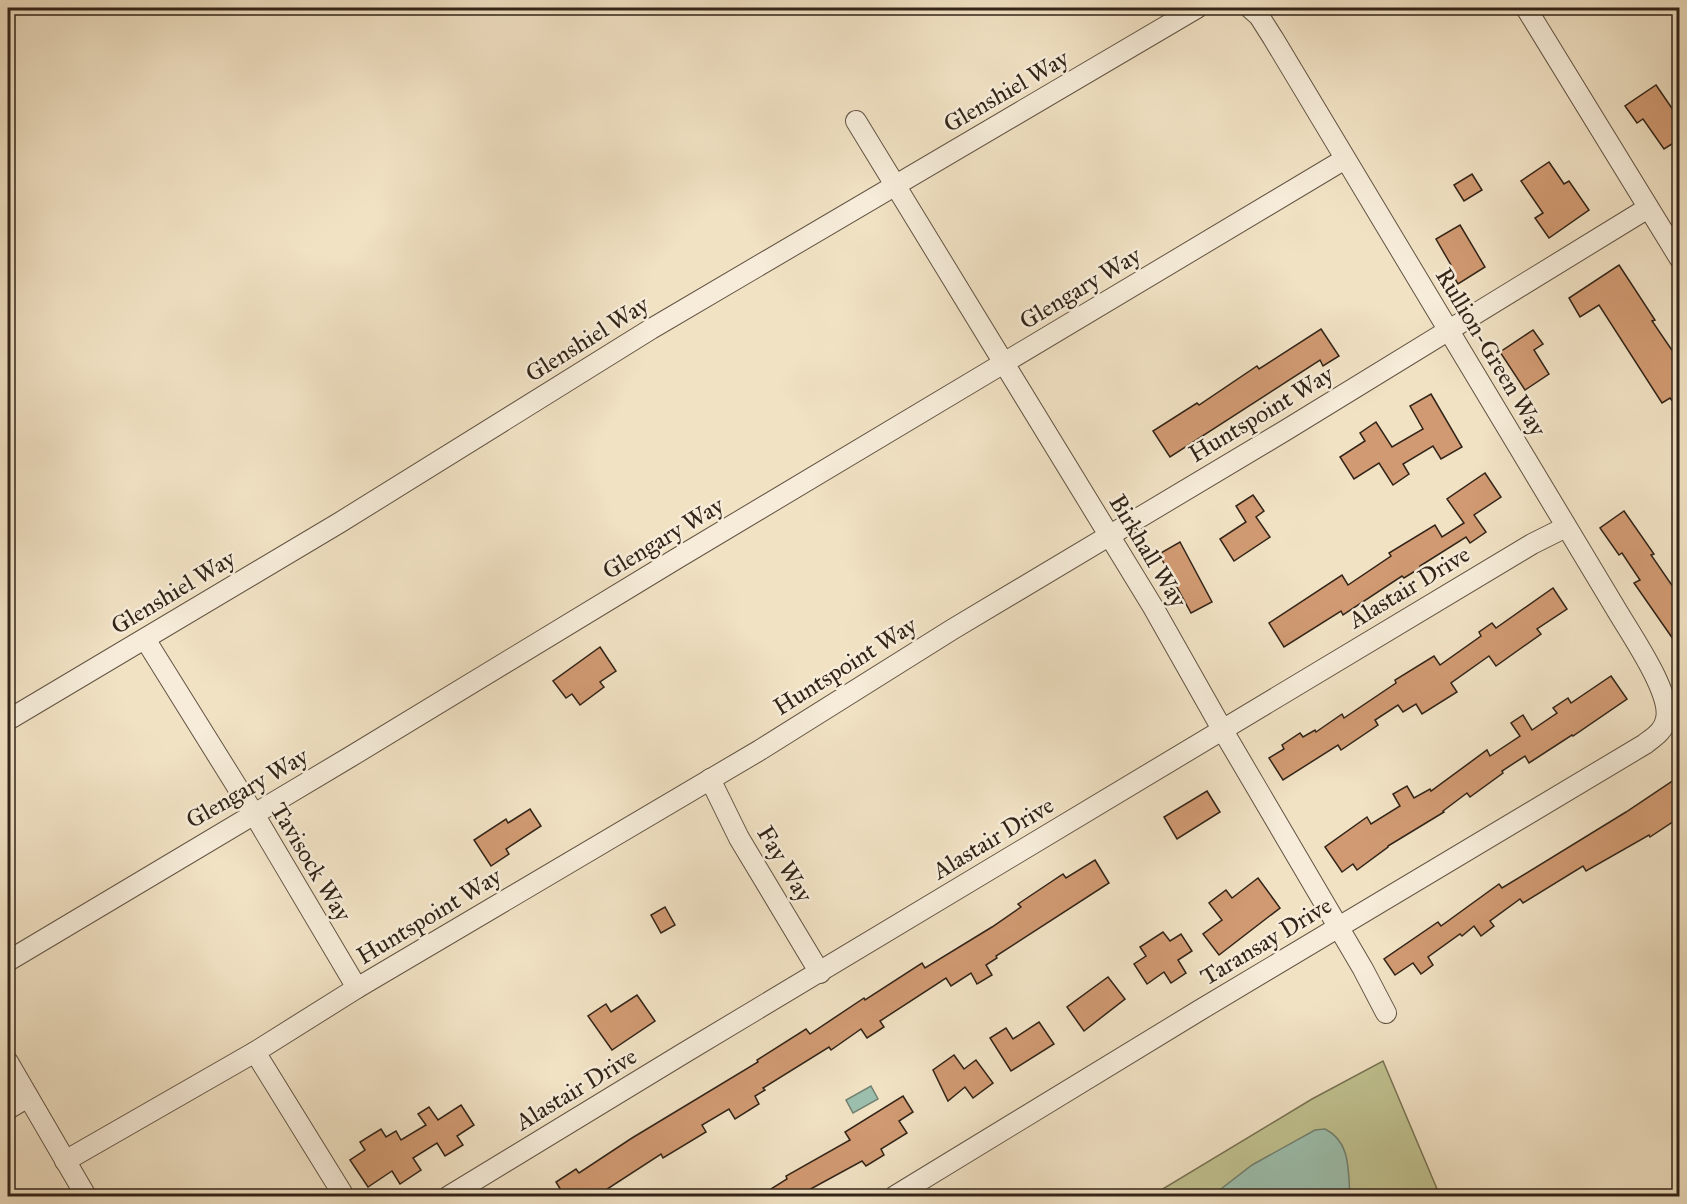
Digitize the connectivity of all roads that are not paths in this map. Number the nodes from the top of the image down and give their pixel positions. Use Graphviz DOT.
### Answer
graph roads {
  1 [pos="1197,8"];
  2 [pos="1250,8"];
  3 [pos="1526,8"];
  4 [pos="856,121"];
  5 [pos="1345,159"];
  6 [pos="897,186"];
  7 [pos="1648,208"];
  8 [pos="1680,259"];
  9 [pos="1449,330"];
  10 [pos="1005,362"];
  11 [pos="1566,527"];
  12 [pos="1110,534"];
  13 [pos="145,639"];
  14 [pos="8,720"];
  15 [pos="1222,729"];
  16 [pos="1662,729"];
  17 [pos="710,779"];
  18 [pos="254,814"];
  19 [pos="1339,928"];
  20 [pos="8,960"];
  21 [pos="820,973"];
  22 [pos="357,988"];
  23 [pos="1386,1013"];
  24 [pos="255,1052"];
  25 [pos="8,1062"];
  26 [pos="28,1097"];
  27 [pos="8,1109"];
  28 [pos="65,1161"];
  29 [pos="86,1197"];
  30 [pos="344,1197"];
  31 [pos="449,1197"];
  32 [pos="895,1197"];
  1 -- 6 [label="street, Glenshiel Way"];
  2 -- 5 [label="street, Rullion-Green Way"];
  3 -- 7 [label="street"];
  4 -- 6 [label="street, Birkhall Way"];
  5 -- 9 [label="street, Rullion-Green Way"];
  5 -- 10 [label="street, Glengary Way"];
  6 -- 10 [label="street, Birkhall Way"];
  6 -- 13 [label="street, Glenshiel Way"];
  7 -- 8 [label="street"];
  7 -- 9 [label="street, Huntspoint Way"];
  9 -- 11 [label="street, Rullion-Green Way"];
  9 -- 12 [label="street, Huntspoint Way"];
  10 -- 12 [label="street, Birkhall Way"];
  10 -- 18 [label="street, Glengary Way"];
  11 -- 15 [label="street, Alastair Drive"];
  11 -- 16 [label="street, Rullion-Green Way"];
  12 -- 15 [label="street, Birkhall Way"];
  12 -- 17 [label="street, Huntspoint Way"];
  13 -- 14 [label="street, Glenshiel Way"];
  13 -- 18 [label="street, Tavisock Way"];
  15 -- 19 [label="street, Birkhall Way"];
  15 -- 21 [label="street, Alastair Drive"];
  16 -- 19 [label="street, Taransay Drive"];
  17 -- 21 [label="street, Fay Way"];
  17 -- 22 [label="street, Huntspoint Way"];
  18 -- 20 [label="street, Glengary Way"];
  18 -- 22 [label="street, Tavisock Way"];
  19 -- 23 [label="street, Birkhall Way"];
  19 -- 32 [label="street, Taransay Drive"];
  21 -- 31 [label="street, Alastair Drive"];
  22 -- 24 [label="street, Huntspoint Way"];
  24 -- 28 [label="street, Huntspoint Way"];
  24 -- 30 [label="street"];
  25 -- 26 [label="street"];
  26 -- 27 [label="street"];
  26 -- 28 [label="street"];
  28 -- 29 [label="street"];
}
